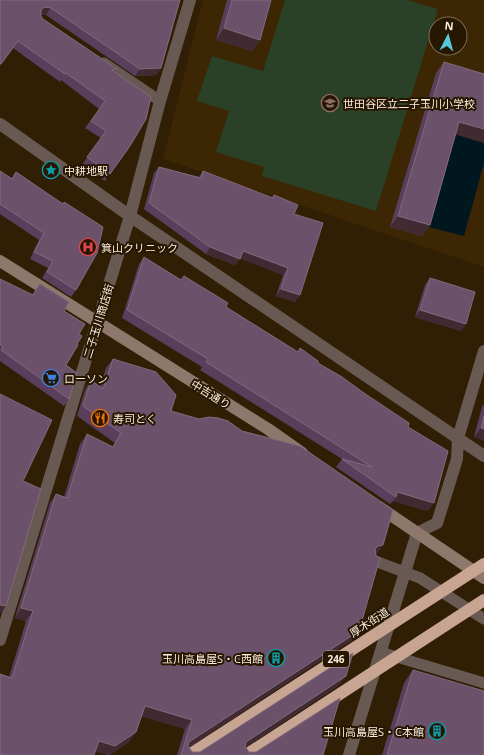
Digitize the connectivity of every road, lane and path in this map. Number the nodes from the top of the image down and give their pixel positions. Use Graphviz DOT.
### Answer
graph roads {
  1 [pos="190,0"];
  2 [pos="95,57"];
  3 [pos="160,101"];
  4 [pos="0,124"];
  5 [pos="130,216"];
  6 [pos="0,261"];
  7 [pos="98,322"];
  8 [pos="484,350"];
  9 [pos="458,438"];
  10 [pos="484,456"];
  11 [pos="313,461"];
  12 [pos="371,501"];
  13 [pos="417,533"];
  14 [pos="375,561"];
  15 [pos="484,564"];
  16 [pos="484,578"];
  17 [pos="484,600"];
  18 [pos="484,619"];
  19 [pos="0,640"];
  20 [pos="380,652"];
  21 [pos="482,682"];
  22 [pos="189,755"];
  23 [pos="246,755"];
  24 [pos="349,755"];
  1 -- 3 [label="street, 二子玉川商店街"];
  2 -- 3 [label="lane"];
  3 -- 5 [label="street, 二子玉川商店街"];
  4 -- 5 [label="street"];
  5 -- 7 [label="street, 二子玉川商店街"];
  5 -- 9 [label="street"];
  6 -- 7 [label="street, 中吉通り"];
  7 -- 11 [label="street, 中吉通り"];
  7 -- 19 [label="street, 二子玉川商店街"];
  8 -- 9 [label="street"];
  9 -- 10 [label="street"];
  9 -- 13 [label="street"];
  12 -- 13 [label="street"];
  13 -- 16 [label="street"];
  13 -- 20 [label="street"];
  14 -- 18 [label="lane, bridge"];
  15 -- 22 [label="highway, 厚木街道 / 246, bridge"];
  17 -- 23 [label="highway, bridge"];
  20 -- 21 [label="lane"];
  20 -- 24 [label="street"];
}
